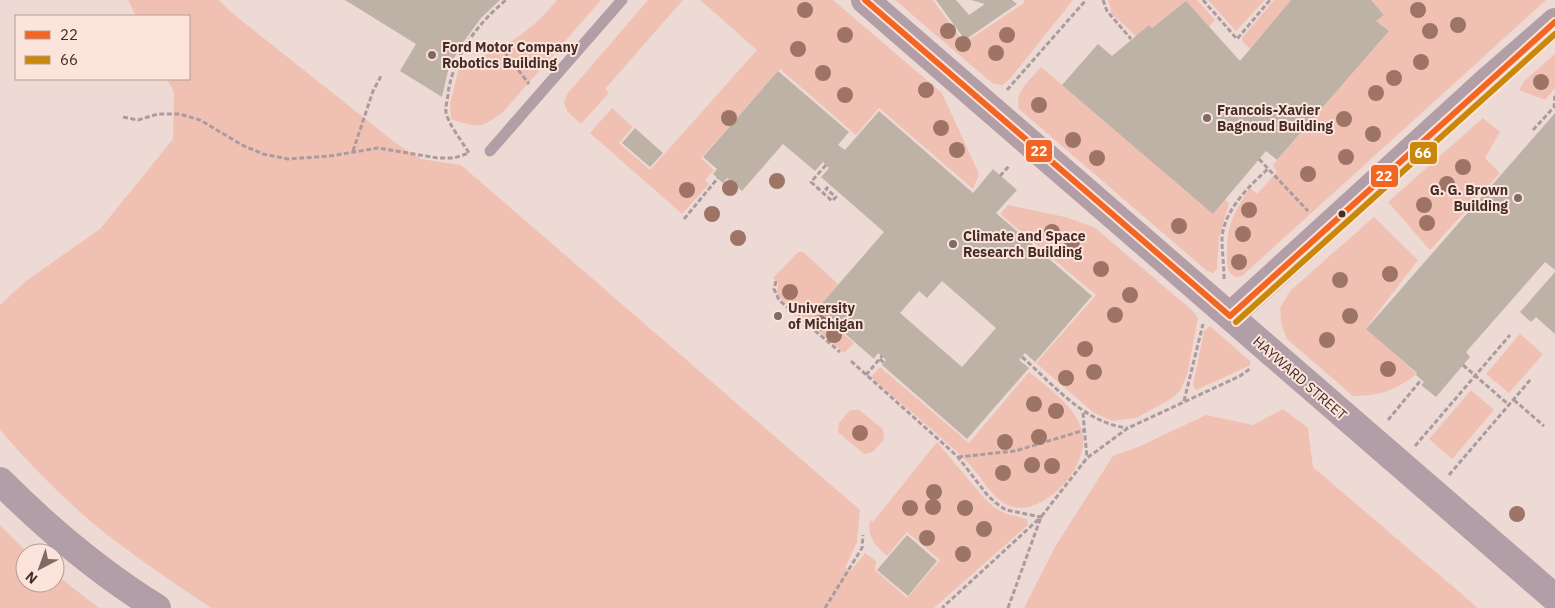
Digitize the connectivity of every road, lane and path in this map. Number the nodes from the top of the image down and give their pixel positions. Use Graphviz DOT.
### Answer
graph roads {
  1 [pos="506,0"];
  2 [pos="622,0"];
  3 [pos="865,0"];
  4 [pos="1086,0"];
  5 [pos="1102,0"];
  6 [pos="1203,0"];
  7 [pos="1270,0"];
  8 [pos="1555,22"];
  9 [pos="1131,39"];
  10 [pos="500,46"];
  11 [pos="381,76"];
  12 [pos="528,83"];
  13 [pos="1555,94"];
  14 [pos="1000,98"];
  15 [pos="123,117"];
  16 [pos="1533,130"];
  17 [pos="353,151"];
  18 [pos="490,151"];
  19 [pos="1259,159"];
  20 [pos="1010,164"];
  21 [pos="826,165"];
  22 [pos="1269,168"];
  23 [pos="1000,176"];
  24 [pos="718,178"];
  25 [pos="830,184"];
  26 [pos="1313,217"];
  27 [pos="684,218"];
  28 [pos="776,281"];
  29 [pos="1224,285"];
  30 [pos="1217,316"];
  31 [pos="1510,335"];
  32 [pos="840,352"];
  33 [pos="1022,357"];
  34 [pos="851,361"];
  35 [pos="884,362"];
  36 [pos="1258,364"];
  37 [pos="1463,366"];
  38 [pos="866,375"];
  39 [pos="1475,376"];
  40 [pos="1532,379"];
  41 [pos="1421,380"];
  42 [pos="1514,400"];
  43 [pos="1184,401"];
  44 [pos="1509,405"];
  45 [pos="1083,412"];
  46 [pos="1387,421"];
  47 [pos="1544,426"];
  48 [pos="1128,428"];
  49 [pos="1085,430"];
  50 [pos="1410,452"];
  51 [pos="958,457"];
  52 [pos="1087,458"];
  53 [pos="1444,481"];
  54 [pos="0,482"];
  55 [pos="1041,517"];
  56 [pos="863,535"];
  57 [pos="1555,598"];
  58 [pos="157,608"];
  59 [pos="825,608"];
  60 [pos="942,608"];
  61 [pos="1008,608"];
  1 -- 17 [label="path"];
  2 -- 18 [label="lane"];
  3 -- 30 [label="street, HAYWARD STREET"];
  4 -- 14 [label="path"];
  5 -- 9 [label="path"];
  6 -- 7 [label="path"];
  8 -- 30 [label="street"];
  10 -- 12 [label="path"];
  11 -- 17 [label="path"];
  13 -- 16 [label="path"];
  15 -- 17 [label="path"];
  19 -- 22 [label="path"];
  20 -- 23 [label="path"];
  21 -- 25 [label="path"];
  22 -- 26 [label="path"];
  22 -- 29 [label="path"];
  24 -- 27 [label="path"];
  28 -- 32 [label="path"];
  30 -- 43 [label="path"];
  30 -- 57 [label="street, HAYWARD STREET"];
  31 -- 39 [label="path"];
  33 -- 45 [label="path"];
  34 -- 38 [label="path"];
  35 -- 38 [label="path"];
  36 -- 43 [label="path"];
  37 -- 39 [label="path"];
  38 -- 51 [label="path"];
  39 -- 44 [label="path"];
  39 -- 50 [label="path"];
  40 -- 42 [label="path"];
  41 -- 46 [label="path"];
  42 -- 44 [label="path"];
  42 -- 47 [label="path"];
  43 -- 48 [label="path"];
  44 -- 53 [label="path"];
  45 -- 48 [label="path"];
  45 -- 49 [label="path"];
  48 -- 52 [label="path"];
  49 -- 51 [label="path"];
  49 -- 52 [label="path"];
  51 -- 55 [label="path"];
  52 -- 55 [label="path"];
  54 -- 58 [label="street"];
  55 -- 60 [label="path"];
  55 -- 61 [label="path"];
  56 -- 59 [label="path"];
}
